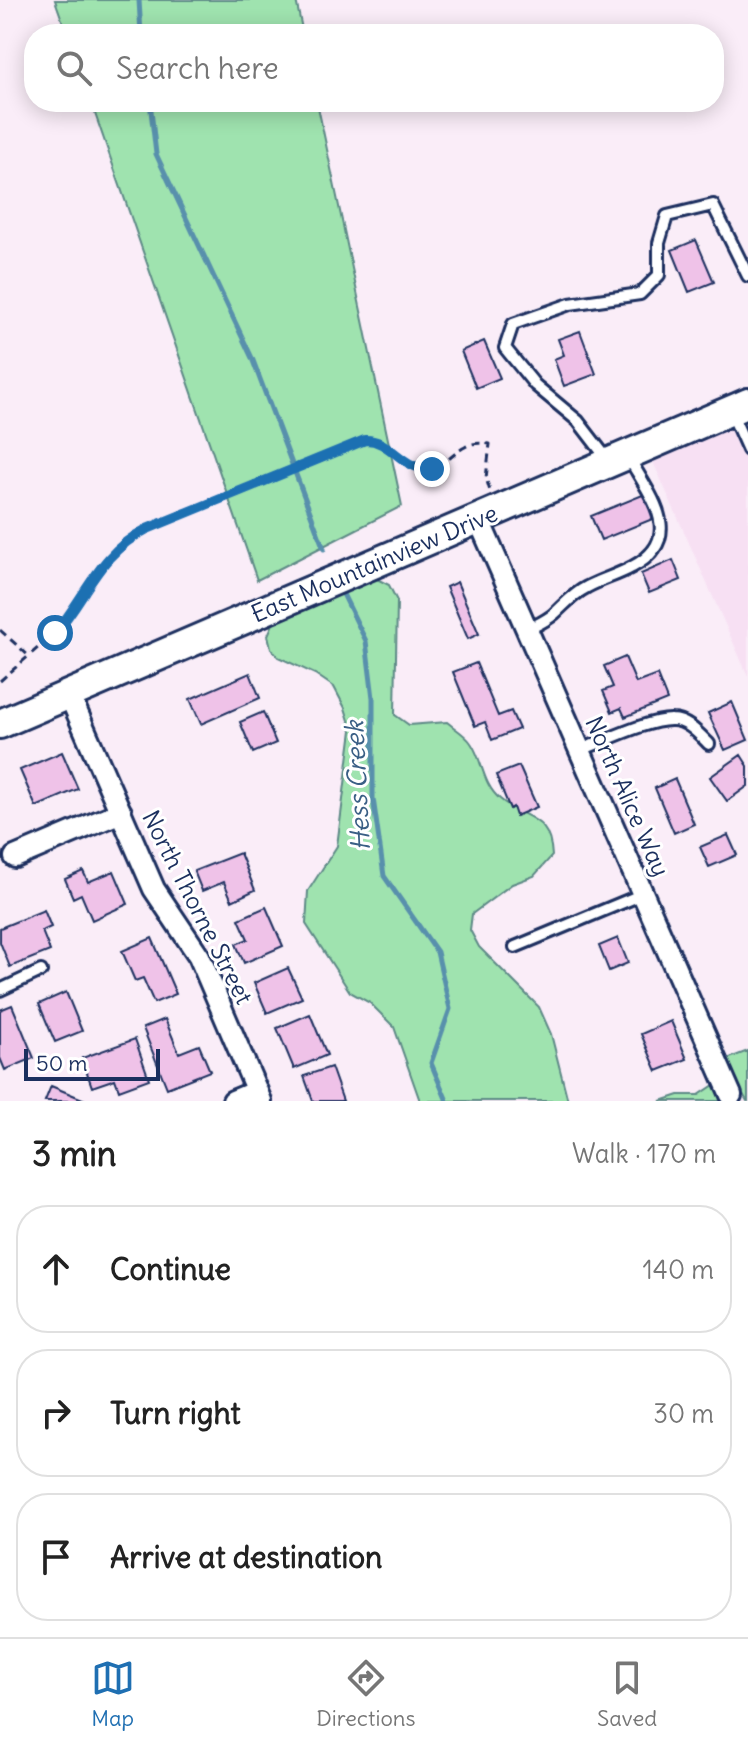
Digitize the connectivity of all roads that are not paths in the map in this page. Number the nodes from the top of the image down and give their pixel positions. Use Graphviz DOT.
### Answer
graph roads {
  1 [pos="748,276"];
  2 [pos="739,406"];
  3 [pos="748,450"];
  4 [pos="618,458"];
  5 [pos="487,514"];
  6 [pos="527,630"];
  7 [pos="69,694"];
  8 [pos="0,724"];
  9 [pos="709,744"];
  10 [pos="580,750"];
  11 [pos="121,812"];
  12 [pos="15,857"];
  13 [pos="643,894"];
  14 [pos="515,947"];
  15 [pos="41,971"];
  16 [pos="0,990"];
  17 [pos="259,1096"];
  18 [pos="732,1098"];
  19 [pos="233,1101"];
  1 -- 4 [label="lane"];
  2 -- 3 [label="lane"];
  2 -- 4 [label="main road, East Mountainview Drive"];
  4 -- 5 [label="main road, East Mountainview Drive"];
  4 -- 6 [label="lane"];
  5 -- 6 [label="street, North Alice Way"];
  5 -- 7 [label="main road, East Mountainview Drive"];
  6 -- 10 [label="street, North Alice Way"];
  7 -- 8 [label="main road, East Mountainview Drive"];
  7 -- 11 [label="street, North Thorne Street"];
  9 -- 10 [label="lane"];
  10 -- 13 [label="street, North Alice Way"];
  11 -- 12 [label="street"];
  11 -- 17 [label="street, North Thorne Street"];
  13 -- 14 [label="lane"];
  13 -- 18 [label="street, North Alice Way"];
  15 -- 16 [label="lane"];
  17 -- 19 [label="street"];
}
